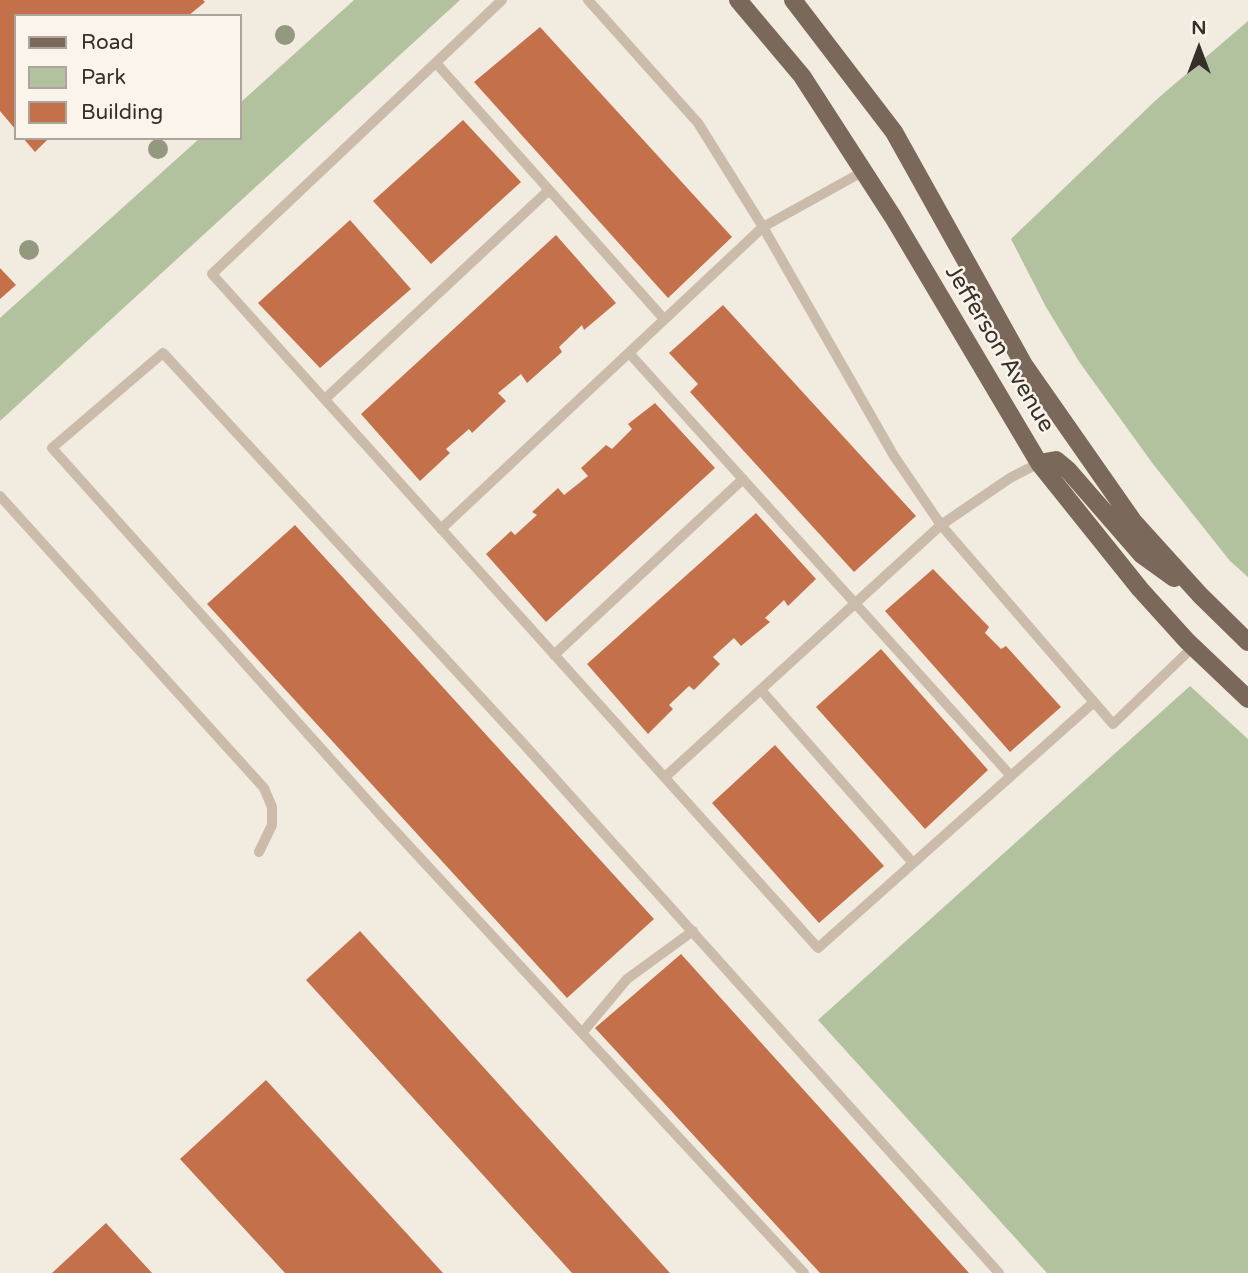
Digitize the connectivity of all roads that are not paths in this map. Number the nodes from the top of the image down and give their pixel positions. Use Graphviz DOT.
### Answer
graph roads {
  1 [pos="502,0"];
  2 [pos="588,0"];
  3 [pos="738,0"];
  4 [pos="793,0"];
  5 [pos="436,63"];
  6 [pos="864,171"];
  7 [pos="549,190"];
  8 [pos="763,227"];
  9 [pos="664,319"];
  10 [pos="629,353"];
  11 [pos="325,400"];
  12 [pos="1038,463"];
  13 [pos="743,479"];
  14 [pos="0,496"];
  15 [pos="941,525"];
  16 [pos="441,529"];
  17 [pos="1200,596"];
  18 [pos="855,603"];
  19 [pos="1248,642"];
  20 [pos="1194,647"];
  21 [pos="555,655"];
  22 [pos="761,690"];
  23 [pos="1248,699"];
  24 [pos="1094,702"];
  25 [pos="1012,776"];
  26 [pos="665,777"];
  27 [pos="259,852"];
  28 [pos="913,863"];
  29 [pos="693,930"];
  30 [pos="582,1033"];
  31 [pos="804,1273"];
  32 [pos="999,1273"];
  1 -- 5 [label="lane"];
  2 -- 8 [label="lane"];
  3 -- 6 [label="main road, Jefferson Avenue"];
  4 -- 17 [label="main road, Jefferson Avenue"];
  5 -- 7 [label="lane"];
  5 -- 11 [label="lane"];
  6 -- 8 [label="lane"];
  6 -- 12 [label="main road, Jefferson Avenue"];
  7 -- 9 [label="lane"];
  7 -- 11 [label="lane"];
  8 -- 9 [label="lane"];
  8 -- 15 [label="lane"];
  9 -- 10 [label="lane"];
  10 -- 13 [label="lane"];
  10 -- 16 [label="lane"];
  11 -- 16 [label="lane"];
  12 -- 15 [label="lane"];
  12 -- 17 [label="main road"];
  12 -- 20 [label="main road, Jefferson Avenue"];
  13 -- 18 [label="lane"];
  13 -- 21 [label="lane"];
  14 -- 27 [label="lane"];
  15 -- 18 [label="lane"];
  15 -- 24 [label="lane"];
  16 -- 21 [label="lane"];
  17 -- 19 [label="main road, Jefferson Avenue"];
  18 -- 22 [label="lane"];
  18 -- 25 [label="lane"];
  20 -- 23 [label="main road, Jefferson Avenue"];
  20 -- 24 [label="lane"];
  21 -- 26 [label="lane"];
  22 -- 26 [label="lane"];
  22 -- 28 [label="lane"];
  24 -- 25 [label="lane"];
  25 -- 28 [label="lane"];
  26 -- 28 [label="lane"];
  29 -- 30 [label="lane"];
  29 -- 30 [label="lane"];
  29 -- 32 [label="lane"];
  30 -- 31 [label="lane"];
}
